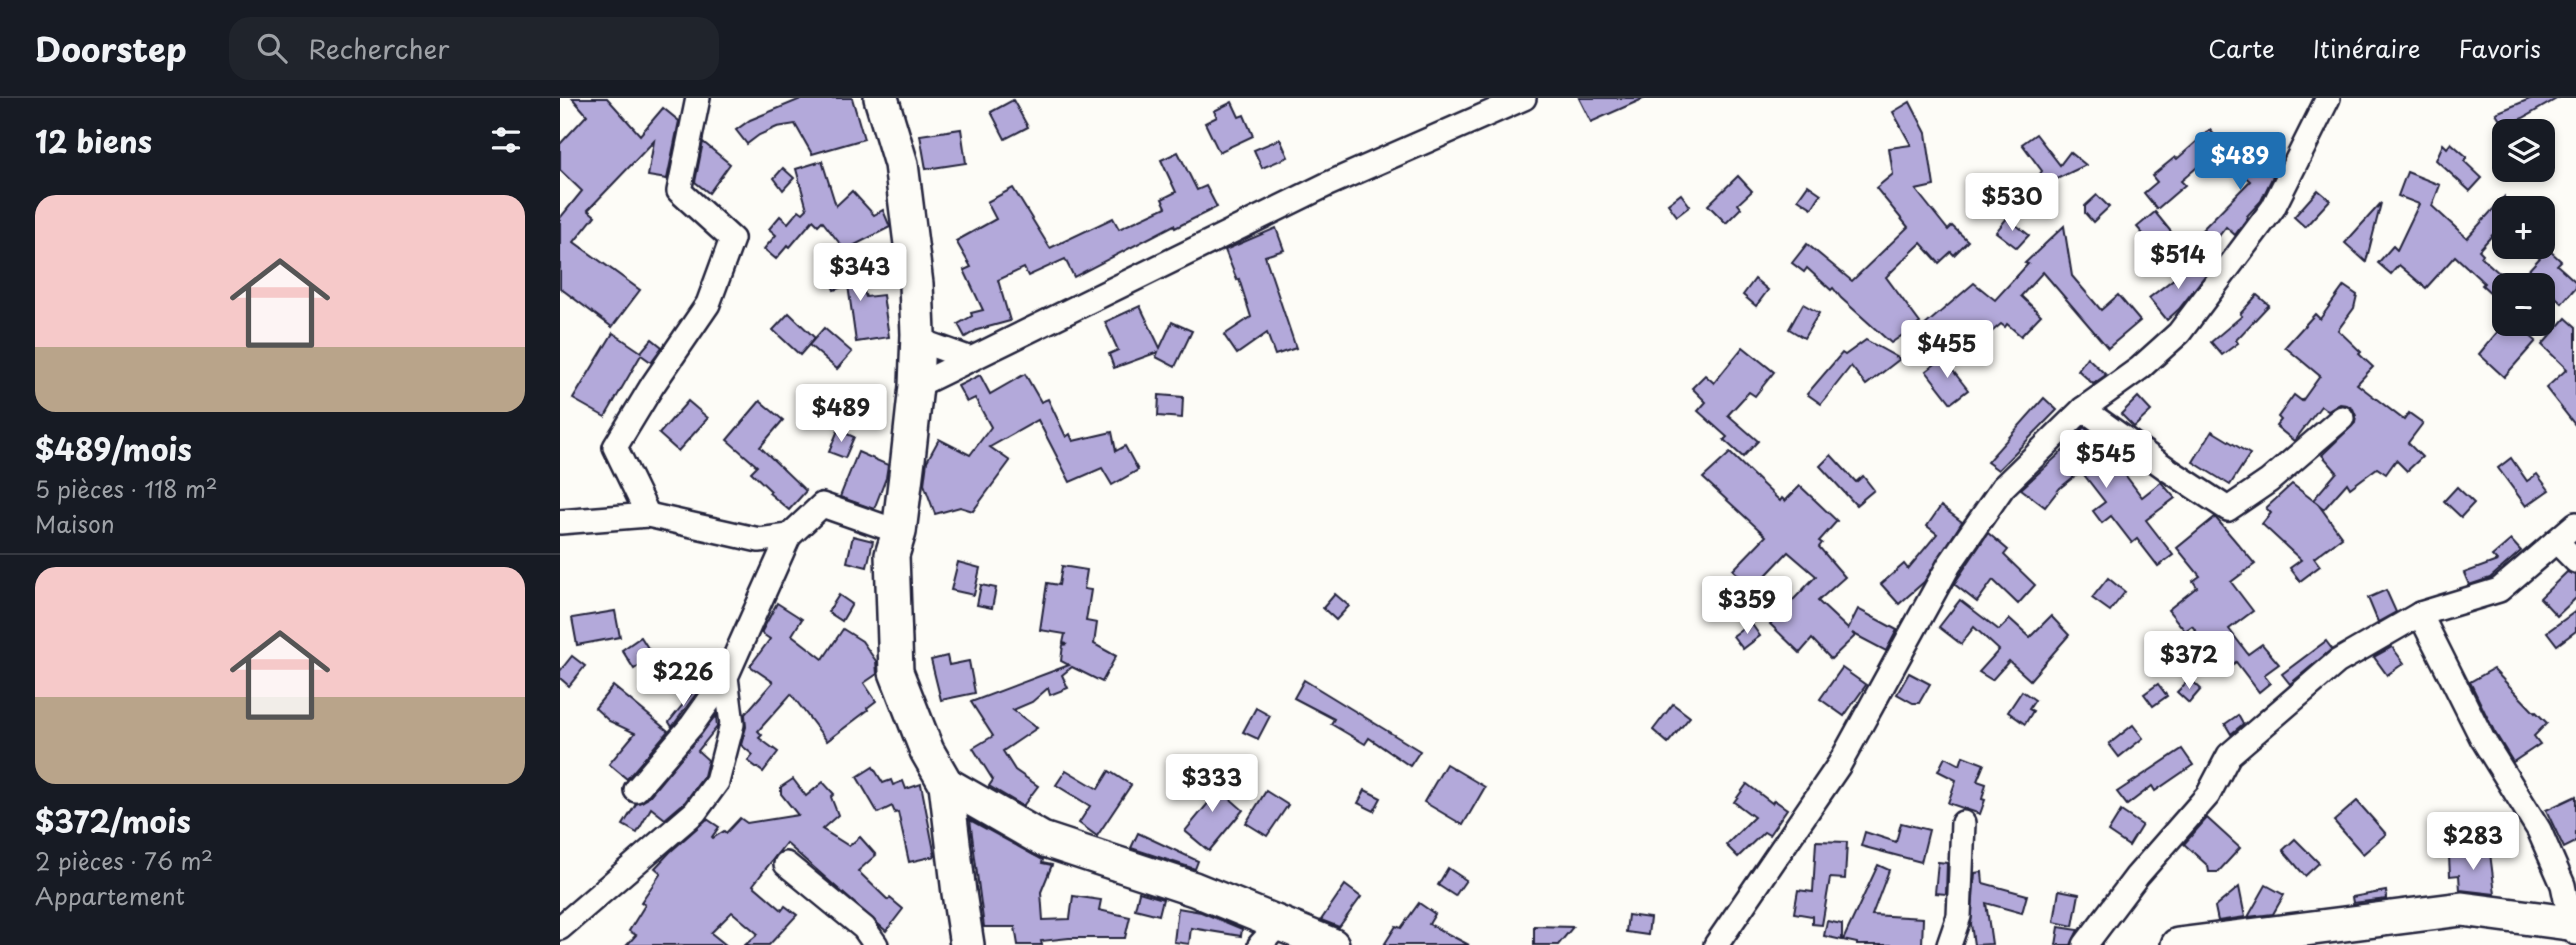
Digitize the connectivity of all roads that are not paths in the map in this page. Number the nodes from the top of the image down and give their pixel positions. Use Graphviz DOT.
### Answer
graph roads {
  1 [pos="698,98"];
  2 [pos="881,98"];
  3 [pos="1524,98"];
  4 [pos="2328,98"];
  5 [pos="918,340"];
  6 [pos="971,359"];
  7 [pos="916,386"];
  8 [pos="2083,409"];
  9 [pos="2342,418"];
  10 [pos="648,516"];
  11 [pos="560,522"];
  12 [pos="2576,524"];
  13 [pos="899,532"];
  14 [pos="789,536"];
  15 [pos="2556,541"];
  16 [pos="2576,561"];
  17 [pos="2420,614"];
  18 [pos="726,677"];
  19 [pos="946,784"];
  20 [pos="636,790"];
  21 [pos="1963,823"];
  22 [pos="786,864"];
  23 [pos="2574,927"];
  24 [pos="560,928"];
  25 [pos="1270,934"];
  26 [pos="2226,942"];
  27 [pos="876,945"];
  28 [pos="967,945"];
  29 [pos="1332,945"];
  30 [pos="1716,945"];
  31 [pos="1949,945"];
  32 [pos="2085,945"];
  33 [pos="2178,945"];
  1 -- 10 [label="street"];
  2 -- 5 [label="street"];
  3 -- 6 [label="street"];
  4 -- 8 [label="street"];
  5 -- 6 [label="street"];
  5 -- 7 [label="street"];
  6 -- 7 [label="street"];
  7 -- 13 [label="street"];
  8 -- 9 [label="street"];
  8 -- 30 [label="street"];
  10 -- 11 [label="street"];
  10 -- 14 [label="street"];
  12 -- 15 [label="street"];
  13 -- 14 [label="street"];
  13 -- 19 [label="street"];
  14 -- 18 [label="street"];
  15 -- 16 [label="street"];
  15 -- 17 [label="street"];
  17 -- 23 [label="street"];
  17 -- 32 [label="street"];
  18 -- 20 [label="street"];
  18 -- 24 [label="street"];
  19 -- 25 [label="street"];
  19 -- 28 [label="street"];
  21 -- 31 [label="street"];
  22 -- 27 [label="street"];
  23 -- 26 [label="street"];
  25 -- 29 [label="street"];
  26 -- 33 [label="street"];
}
